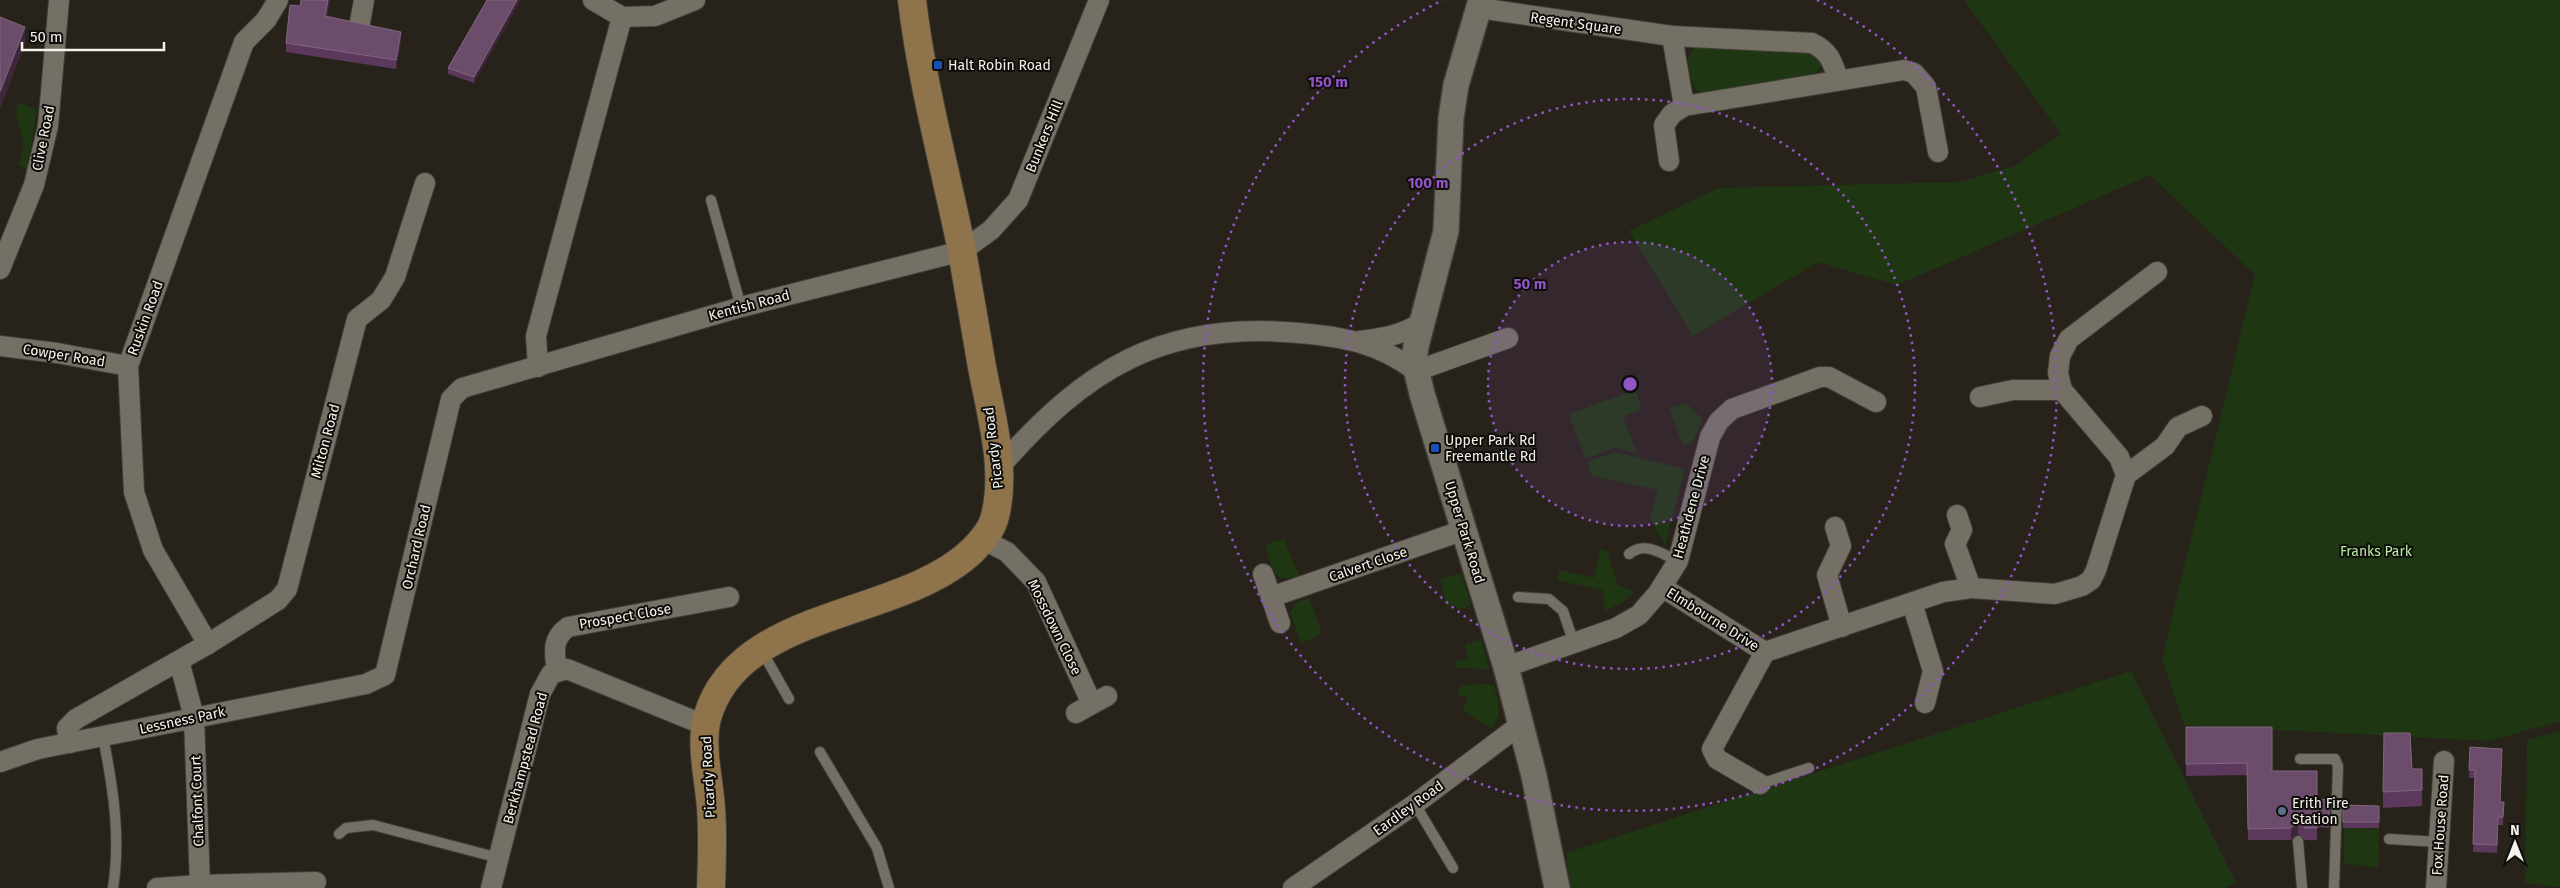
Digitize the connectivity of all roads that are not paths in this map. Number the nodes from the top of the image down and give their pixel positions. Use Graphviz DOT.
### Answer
graph roads {
  1 [pos="59,0"];
  2 [pos="278,0"];
  3 [pos="364,0"];
  4 [pos="593,0"];
  5 [pos="695,0"];
  6 [pos="912,0"];
  7 [pos="1099,0"];
  8 [pos="1480,4"];
  9 [pos="622,17"];
  10 [pos="360,22"];
  11 [pos="1672,36"];
  12 [pos="1838,80"];
  13 [pos="1684,106"];
  14 [pos="1938,152"];
  15 [pos="1668,161"];
  16 [pos="425,183"];
  17 [pos="712,200"];
  18 [pos="962,250"];
  19 [pos="0,269"];
  20 [pos="2157,272"];
  21 [pos="741,306"];
  22 [pos="1423,321"];
  23 [pos="1508,338"];
  24 [pos="1358,341"];
  25 [pos="0,346"];
  26 [pos="128,366"];
  27 [pos="538,367"];
  28 [pos="1416,372"];
  29 [pos="2062,390"];
  30 [pos="1980,397"];
  31 [pos="451,399"];
  32 [pos="1876,402"];
  33 [pos="2202,416"];
  34 [pos="998,468"];
  35 [pos="2126,475"];
  36 [pos="1957,515"];
  37 [pos="1835,527"];
  38 [pos="1464,530"];
  39 [pos="984,540"];
  40 [pos="1629,554"];
  41 [pos="1678,560"];
  42 [pos="1263,574"];
  43 [pos="1662,587"];
  44 [pos="1971,588"];
  45 [pos="729,597"];
  46 [pos="1271,597"];
  47 [pos="1518,597"];
  48 [pos="1912,603"];
  49 [pos="1280,623"];
  50 [pos="1842,627"];
  51 [pos="1574,643"];
  52 [pos="208,644"];
  53 [pos="760,648"];
  54 [pos="1765,652"];
  55 [pos="179,661"];
  56 [pos="1506,667"];
  57 [pos="558,670"];
  58 [pos="366,684"];
  59 [pos="789,699"];
  60 [pos="1925,703"];
  61 [pos="1092,705"];
  62 [pos="194,717"];
  63 [pos="706,721"];
  64 [pos="1520,724"];
  65 [pos="103,737"];
  66 [pos="70,743"];
  67 [pos="820,752"];
  68 [pos="2300,759"];
  69 [pos="2444,761"];
  70 [pos="0,762"];
  71 [pos="1809,768"];
  72 [pos="1760,784"];
  73 [pos="1415,804"];
  74 [pos="339,834"];
  75 [pos="2389,838"];
  76 [pos="2298,841"];
  77 [pos="2439,842"];
  78 [pos="498,858"];
  79 [pos="1453,868"];
  80 [pos="316,882"];
  81 [pos="200,885"];
  82 [pos="113,888"];
  83 [pos="157,888"];
  84 [pos="491,888"];
  85 [pos="710,888"];
  86 [pos="889,888"];
  87 [pos="1293,888"];
  88 [pos="1557,888"];
  89 [pos="2302,888"];
  90 [pos="2334,888"];
  91 [pos="2436,888"];
  1 -- 19 [label="street, Clive Road"];
  2 -- 26 [label="street, Ruskin Road"];
  3 -- 10 [label="street"];
  4 -- 9 [label="street"];
  5 -- 9 [label="street"];
  6 -- 18 [label="main road, Picardy Road"];
  7 -- 18 [label="street, Bunkers Hill"];
  8 -- 11 [label="street, Regent Square"];
  8 -- 22 [label="street, Upper Park Road"];
  9 -- 27 [label="street"];
  11 -- 12 [label="street, Regent Square"];
  11 -- 13 [label="street"];
  12 -- 13 [label="street"];
  12 -- 14 [label="street"];
  13 -- 15 [label="street"];
  16 -- 52 [label="street, Milton Road"];
  17 -- 21 [label="lane"];
  18 -- 21 [label="street, Kentish Road"];
  18 -- 34 [label="main road, Picardy Road"];
  20 -- 29 [label="street"];
  21 -- 27 [label="street, Kentish Road"];
  22 -- 24 [label="street"];
  22 -- 28 [label="street, Upper Park Road"];
  23 -- 28 [label="street"];
  24 -- 28 [label="street"];
  24 -- 34 [label="street"];
  25 -- 26 [label="street, Cowper Road"];
  26 -- 52 [label="street, Ruskin Road"];
  27 -- 31 [label="street, Kentish Road"];
  28 -- 38 [label="street, Upper Park Road"];
  29 -- 30 [label="street"];
  29 -- 35 [label="street"];
  31 -- 58 [label="street, Orchard Road"];
  32 -- 41 [label="street, Heathdene Drive"];
  33 -- 35 [label="street"];
  34 -- 39 [label="main road, Picardy Road"];
  35 -- 44 [label="street, Elmbourne Drive"];
  36 -- 44 [label="street"];
  37 -- 50 [label="street"];
  38 -- 46 [label="street, Calvert Close"];
  38 -- 56 [label="street, Upper Park Road"];
  39 -- 53 [label="main road, Picardy Road"];
  39 -- 61 [label="street, Mossdown Close"];
  40 -- 41 [label="lane"];
  41 -- 43 [label="street, Heathdene Drive"];
  42 -- 46 [label="street"];
  43 -- 51 [label="street, Heathdene Drive"];
  43 -- 54 [label="street, Elmbourne Drive"];
  44 -- 48 [label="street, Elmbourne Drive"];
  45 -- 57 [label="street, Prospect Close"];
  46 -- 49 [label="street"];
  47 -- 51 [label="lane"];
  48 -- 50 [label="street, Elmbourne Drive"];
  48 -- 60 [label="street"];
  50 -- 54 [label="street, Elmbourne Drive"];
  51 -- 56 [label="street, Heathdene Drive"];
  52 -- 55 [label="street, Milton Road"];
  53 -- 59 [label="lane"];
  53 -- 63 [label="main road, Picardy Road"];
  54 -- 72 [label="street, Elmbourne Drive"];
  55 -- 62 [label="street"];
  55 -- 66 [label="street, Milton Road"];
  56 -- 64 [label="street, Upper Park Road"];
  57 -- 63 [label="street"];
  57 -- 78 [label="street, Berkhampstead Road"];
  58 -- 62 [label="street, Lessness Park"];
  62 -- 65 [label="street, Lessness Park"];
  62 -- 81 [label="street, Chalfont Court"];
  63 -- 85 [label="main road, Picardy Road"];
  64 -- 73 [label="street, Eardley Road"];
  64 -- 88 [label="street, Upper Park Road"];
  65 -- 66 [label="street, Lessness Park"];
  65 -- 82 [label="lane"];
  66 -- 70 [label="street, Lessness Park"];
  67 -- 86 [label="lane"];
  68 -- 90 [label="lane"];
  69 -- 77 [label="street, Fox House Road"];
  71 -- 72 [label="lane"];
  73 -- 79 [label="lane"];
  73 -- 87 [label="street, Eardley Road"];
  74 -- 78 [label="lane"];
  75 -- 77 [label="lane"];
  76 -- 89 [label="lane"];
  77 -- 91 [label="street, Fox House Road"];
  78 -- 84 [label="street, Berkhampstead Road"];
  80 -- 81 [label="street"];
  81 -- 83 [label="street"];
}
